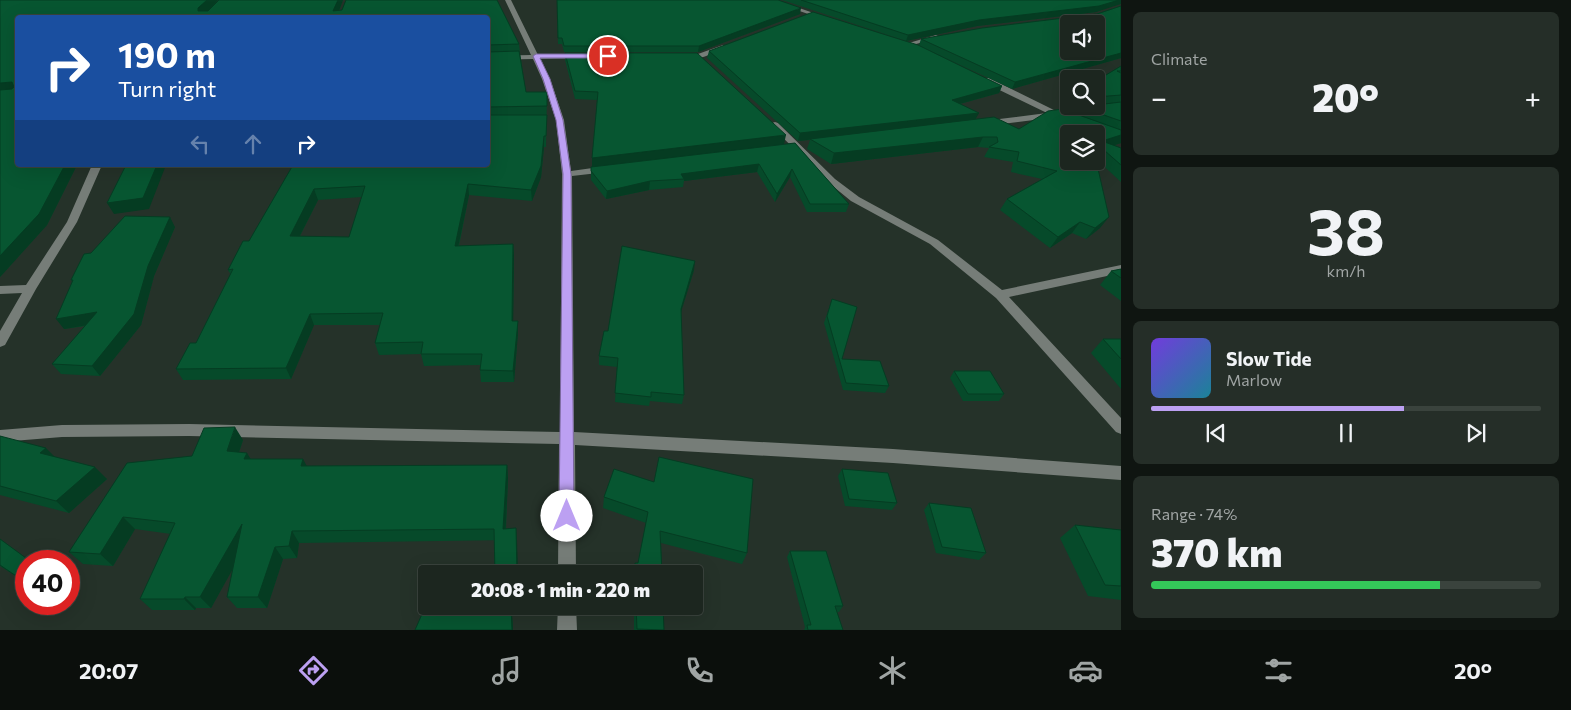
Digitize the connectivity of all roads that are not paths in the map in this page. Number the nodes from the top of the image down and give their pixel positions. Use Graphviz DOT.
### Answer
graph roads {
  1 [pos="508,0"];
  2 [pos="770,0"];
  3 [pos="809,14"];
  4 [pos="800,17"];
  5 [pos="834,21"];
  6 [pos="942,36"];
  7 [pos="896,42"];
  8 [pos="905,44"];
  9 [pos="727,46"];
  10 [pos="918,49"];
  11 [pos="536,56"];
  12 [pos="593,56"];
  13 [pos="680,56"];
  14 [pos="490,58"];
  15 [pos="977,76"];
  16 [pos="1121,107"];
  17 [pos="1054,114"];
  18 [pos="767,118"];
  19 [pos="1071,120"];
  20 [pos="975,124"];
  21 [pos="96,167"];
  22 [pos="615,168"];
  23 [pos="567,174"];
  24 [pos="1121,269"];
  25 [pos="30,289"];
  26 [pos="0,290"];
  27 [pos="1000,295"];
  28 [pos="0,342"];
  29 [pos="1121,428"];
  30 [pos="0,436"];
  31 [pos="566,438"];
  32 [pos="1121,473"];
  33 [pos="567,565"];
  34 [pos="567,615"];
  35 [pos="567,630"];
  1 -- 11 [label="street"];
  2 -- 3 [label="street"];
  3 -- 4 [label="street"];
  3 -- 5 [label="street"];
  6 -- 8 [label="street"];
  7 -- 8 [label="street"];
  8 -- 10 [label="street"];
  9 -- 13 [label="street"];
  11 -- 12 [label="street"];
  11 -- 14 [label="street"];
  11 -- 23 [label="street"];
  15 -- 17 [label="street"];
  16 -- 17 [label="street"];
  17 -- 19 [label="street"];
  17 -- 20 [label="street"];
  18 -- 27 [label="street"];
  21 -- 25 [label="street"];
  22 -- 23 [label="street"];
  23 -- 31 [label="street"];
  24 -- 27 [label="street"];
  25 -- 26 [label="street"];
  25 -- 28 [label="street"];
  27 -- 29 [label="street"];
  30 -- 31 [label="street"];
  31 -- 32 [label="street"];
  31 -- 33 [label="street"];
  34 -- 35 [label="street"];
}
